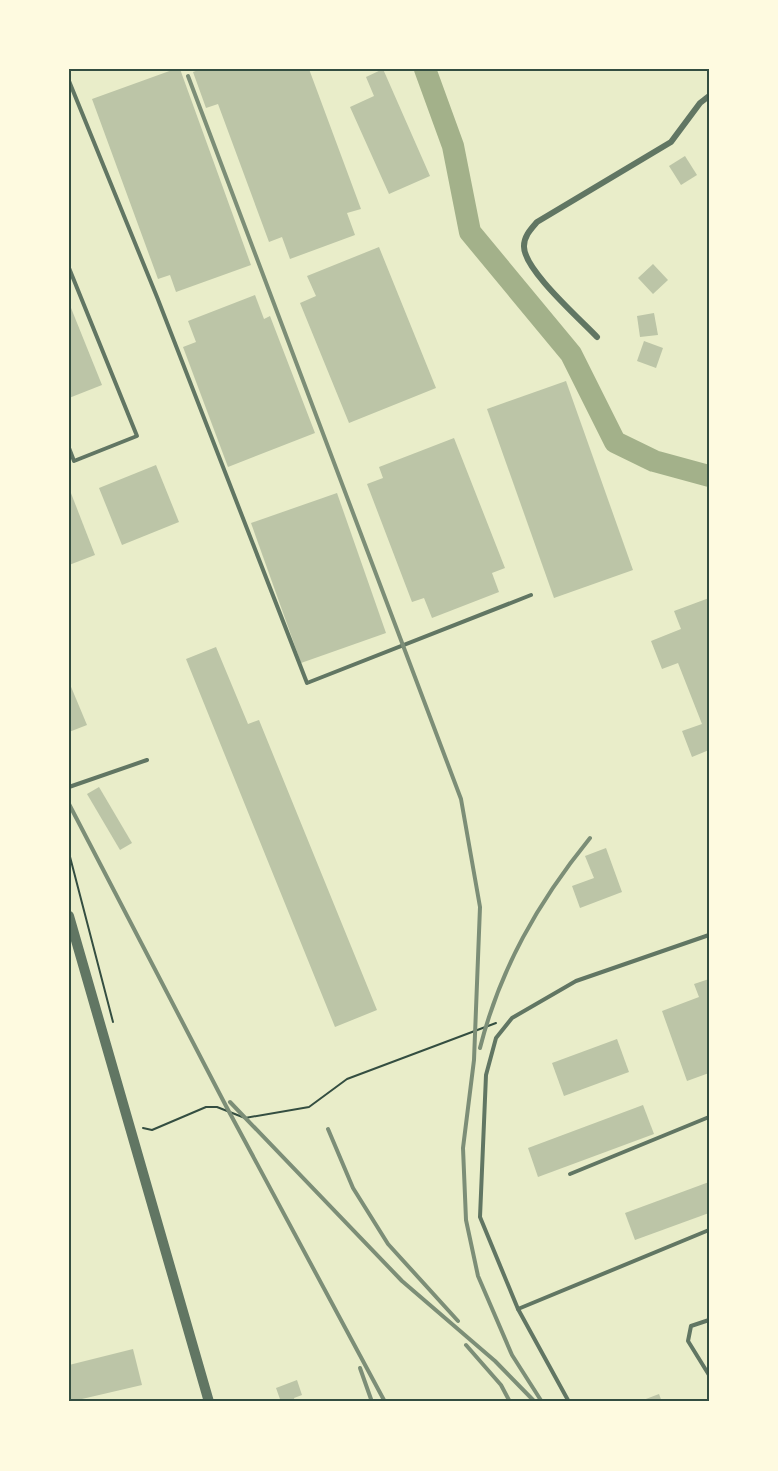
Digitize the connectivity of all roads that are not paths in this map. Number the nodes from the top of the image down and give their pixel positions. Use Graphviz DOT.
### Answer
graph roads {
  1 [pos="69,81"];
  2 [pos="709,96"];
  3 [pos="69,268"];
  4 [pos="597,337"];
  5 [pos="69,448"];
  6 [pos="531,596"];
  7 [pos="147,760"];
  8 [pos="69,787"];
  9 [pos="69,916"];
  10 [pos="709,935"];
  11 [pos="709,1117"];
  12 [pos="570,1174"];
  13 [pos="709,1230"];
  14 [pos="518,1309"];
  15 [pos="709,1320"];
  16 [pos="709,1375"];
  17 [pos="209,1402"];
  18 [pos="569,1402"];
  1 -- 6 [label="lane"];
  2 -- 4 [label="street"];
  3 -- 5 [label="lane"];
  7 -- 8 [label="lane"];
  9 -- 17 [label="street"];
  10 -- 14 [label="lane"];
  11 -- 12 [label="lane"];
  13 -- 14 [label="lane"];
  14 -- 18 [label="lane"];
  15 -- 16 [label="lane"];
}
